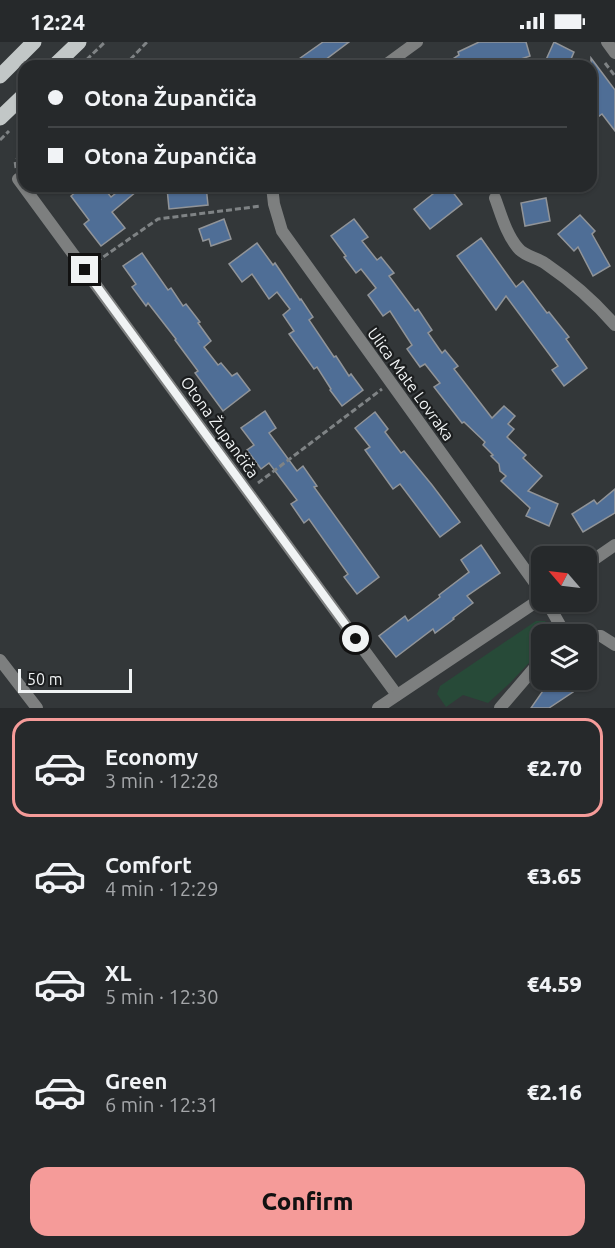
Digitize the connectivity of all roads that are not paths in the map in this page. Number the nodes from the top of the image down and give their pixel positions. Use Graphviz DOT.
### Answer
graph roads {
  1 [pos="34,42"];
  2 [pos="79,42"];
  3 [pos="417,42"];
  4 [pos="607,42"];
  5 [pos="615,53"];
  6 [pos="60,60"];
  7 [pos="392,60"];
  8 [pos="0,76"];
  9 [pos="18,101"];
  10 [pos="0,118"];
  11 [pos="28,192"];
  12 [pos="273,192"];
  13 [pos="495,198"];
  14 [pos="615,325"];
  15 [pos="615,545"];
  16 [pos="597,558"];
  17 [pos="531,580"];
  18 [pos="531,604"];
  19 [pos="597,636"];
  20 [pos="615,645"];
  21 [pos="0,660"];
  22 [pos="531,671"];
  23 [pos="397,695"];
  24 [pos="37,708"];
  25 [pos="378,708"];
  26 [pos="500,708"];
  1 -- 8 [label="main road"];
  2 -- 6 [label="main road"];
  3 -- 7 [label="street"];
  4 -- 5 [label="street"];
  9 -- 10 [label="main road"];
  11 -- 23 [label="street, Otona Župančiča"];
  12 -- 17 [label="street, Ulica Mate Lovraka"];
  13 -- 14 [label="street"];
  15 -- 16 [label="street"];
  18 -- 23 [label="street"];
  19 -- 20 [label="street"];
  21 -- 24 [label="street"];
  22 -- 26 [label="street"];
  23 -- 25 [label="street"];
}
